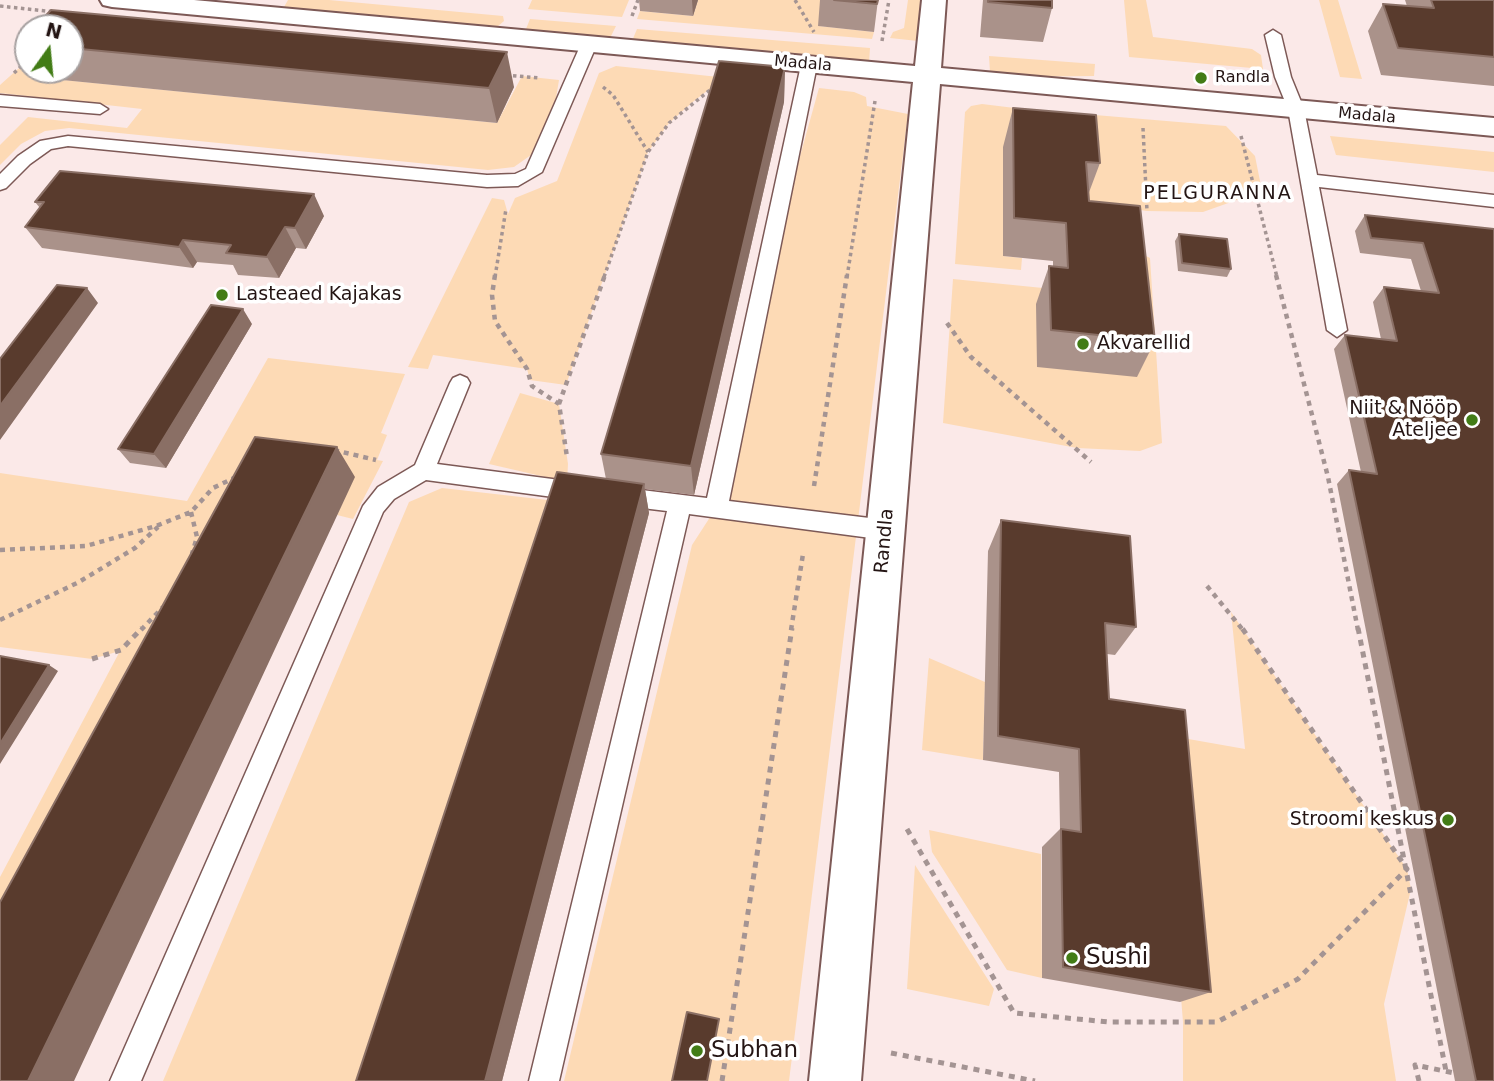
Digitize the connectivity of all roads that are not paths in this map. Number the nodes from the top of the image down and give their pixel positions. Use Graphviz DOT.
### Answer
graph roads {
  1 [pos="112,0"];
  2 [pos="934,0"];
  3 [pos="1273,35"];
  4 [pos="589,44"];
  5 [pos="809,65"];
  6 [pos="928,76"];
  7 [pos="0,101"];
  8 [pos="100,109"];
  9 [pos="1296,109"];
  10 [pos="1494,127"];
  11 [pos="1309,180"];
  12 [pos="0,184"];
  13 [pos="1494,201"];
  14 [pos="1337,330"];
  15 [pos="460,383"];
  16 [pos="423,471"];
  17 [pos="680,504"];
  18 [pos="716,508"];
  19 [pos="886,530"];
  20 [pos="125,1081"];
  21 [pos="544,1081"];
  22 [pos="835,1081"];
  1 -- 4 [label="street, Madala"];
  2 -- 6 [label="street, Randla"];
  3 -- 9 [label="lane"];
  4 -- 5 [label="street, Madala"];
  4 -- 12 [label="lane"];
  5 -- 6 [label="street, Madala"];
  5 -- 18 [label="lane"];
  6 -- 9 [label="street, Madala"];
  6 -- 19 [label="street, Randla"];
  7 -- 8 [label="lane"];
  9 -- 10 [label="street, Madala"];
  9 -- 11 [label="lane"];
  11 -- 13 [label="lane"];
  11 -- 14 [label="lane"];
  15 -- 16 [label="lane"];
  16 -- 17 [label="lane"];
  16 -- 20 [label="lane"];
  17 -- 18 [label="lane"];
  17 -- 21 [label="lane"];
  18 -- 19 [label="lane"];
  19 -- 22 [label="street, Randla"];
}
